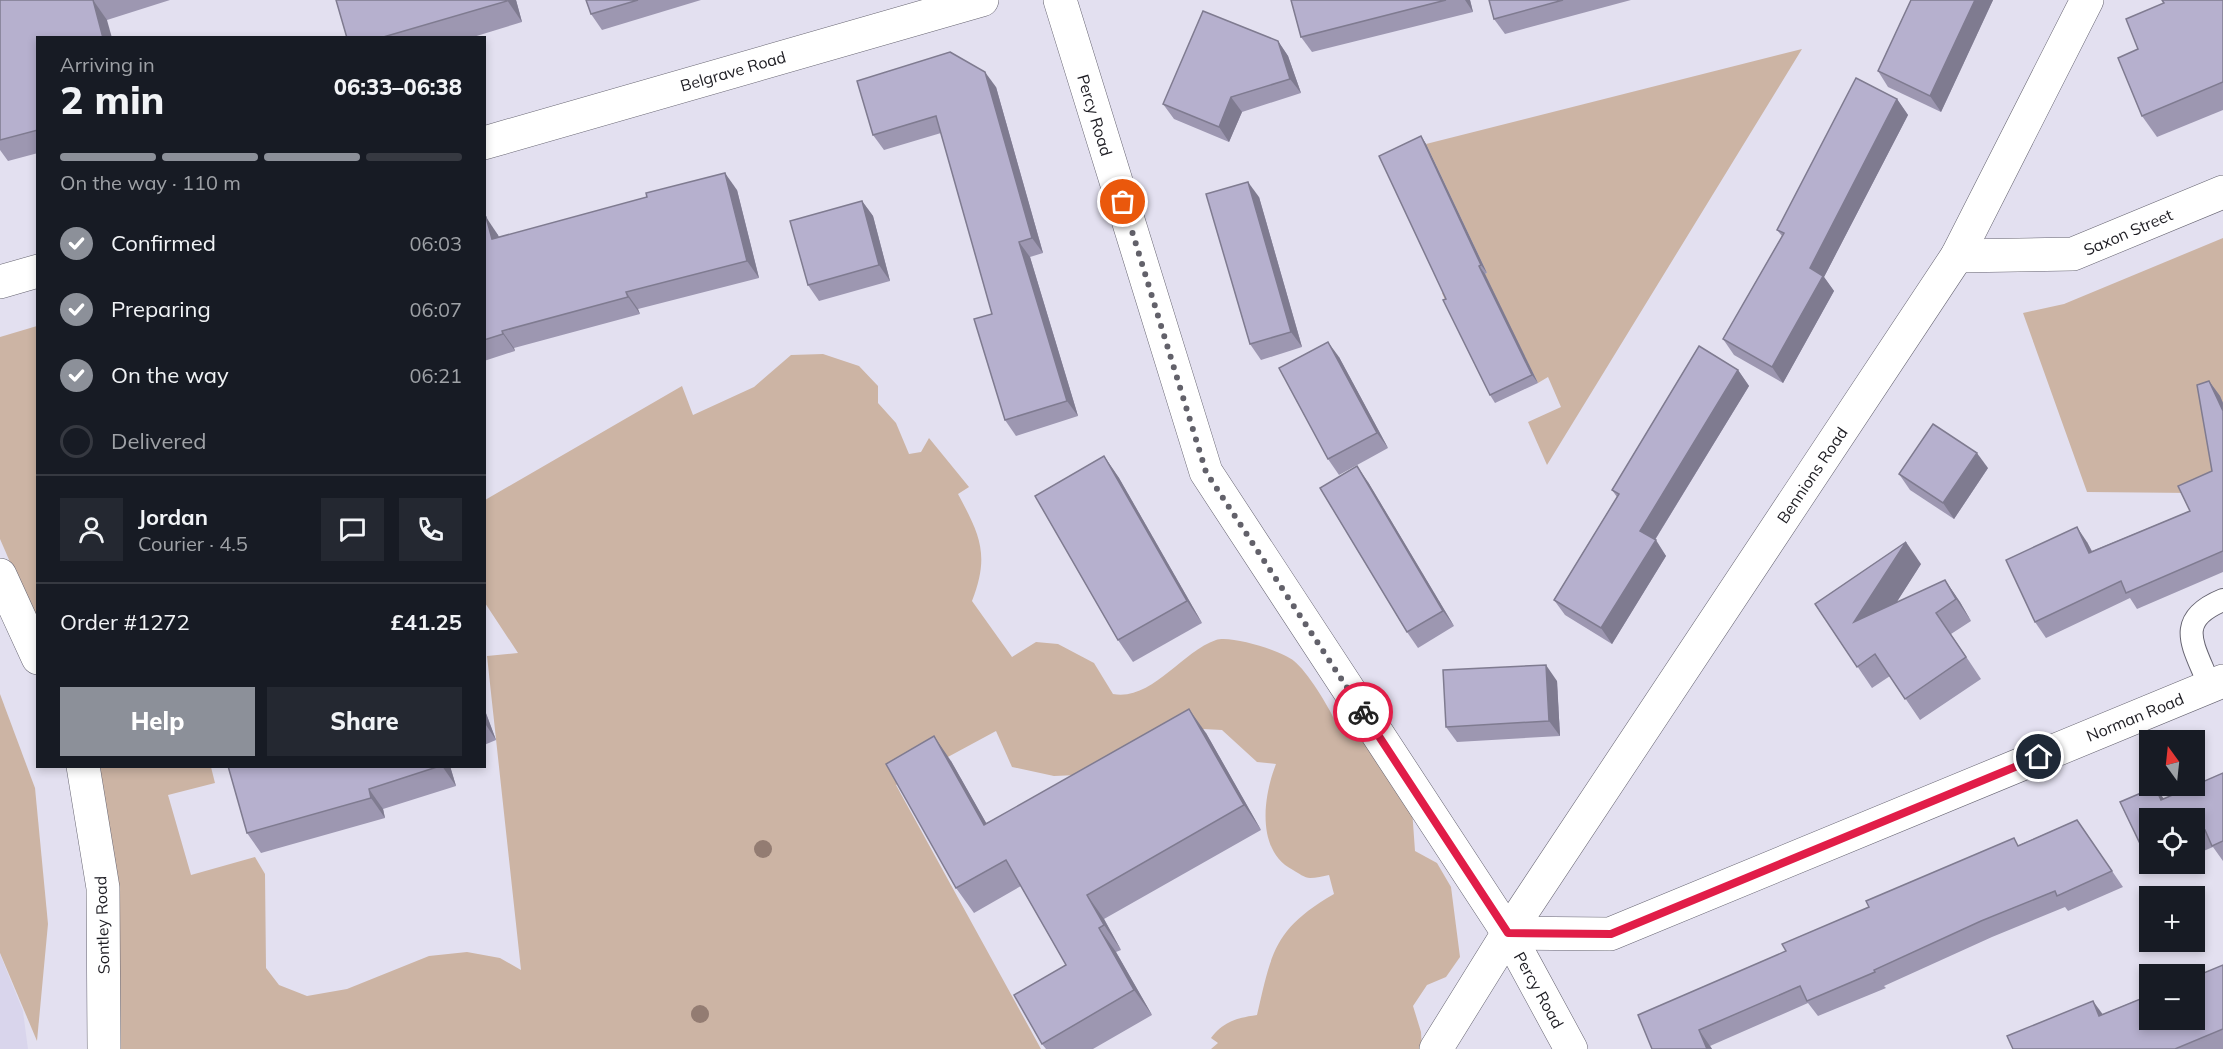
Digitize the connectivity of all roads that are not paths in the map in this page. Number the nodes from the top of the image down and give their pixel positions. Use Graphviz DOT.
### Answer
graph roads {
  1 [pos="982,0"];
  2 [pos="1060,0"];
  3 [pos="2087,0"];
  4 [pos="486,142"];
  5 [pos="2223,192"];
  6 [pos="1957,256"];
  7 [pos="36,272"];
  8 [pos="0,282"];
  9 [pos="0,575"];
  10 [pos="2223,600"];
  11 [pos="36,654"];
  12 [pos="2216,684"];
  13 [pos="83,768"];
  14 [pos="1508,933"];
  15 [pos="104,1049"];
  16 [pos="1436,1049"];
  17 [pos="1571,1049"];
  1 -- 4 [label="street, Belgrave Road"];
  2 -- 14 [label="street, Percy Road"];
  3 -- 6 [label="street, Bennions Road"];
  5 -- 6 [label="street, Saxon Street"];
  6 -- 14 [label="street, Bennions Road"];
  7 -- 8 [label="street"];
  9 -- 11 [label="street"];
  10 -- 12 [label="lane"];
  12 -- 14 [label="street, Norman Road"];
  13 -- 15 [label="street, Sontley Road"];
  14 -- 16 [label="street, Bennions Road"];
  14 -- 17 [label="street, Percy Road"];
}
